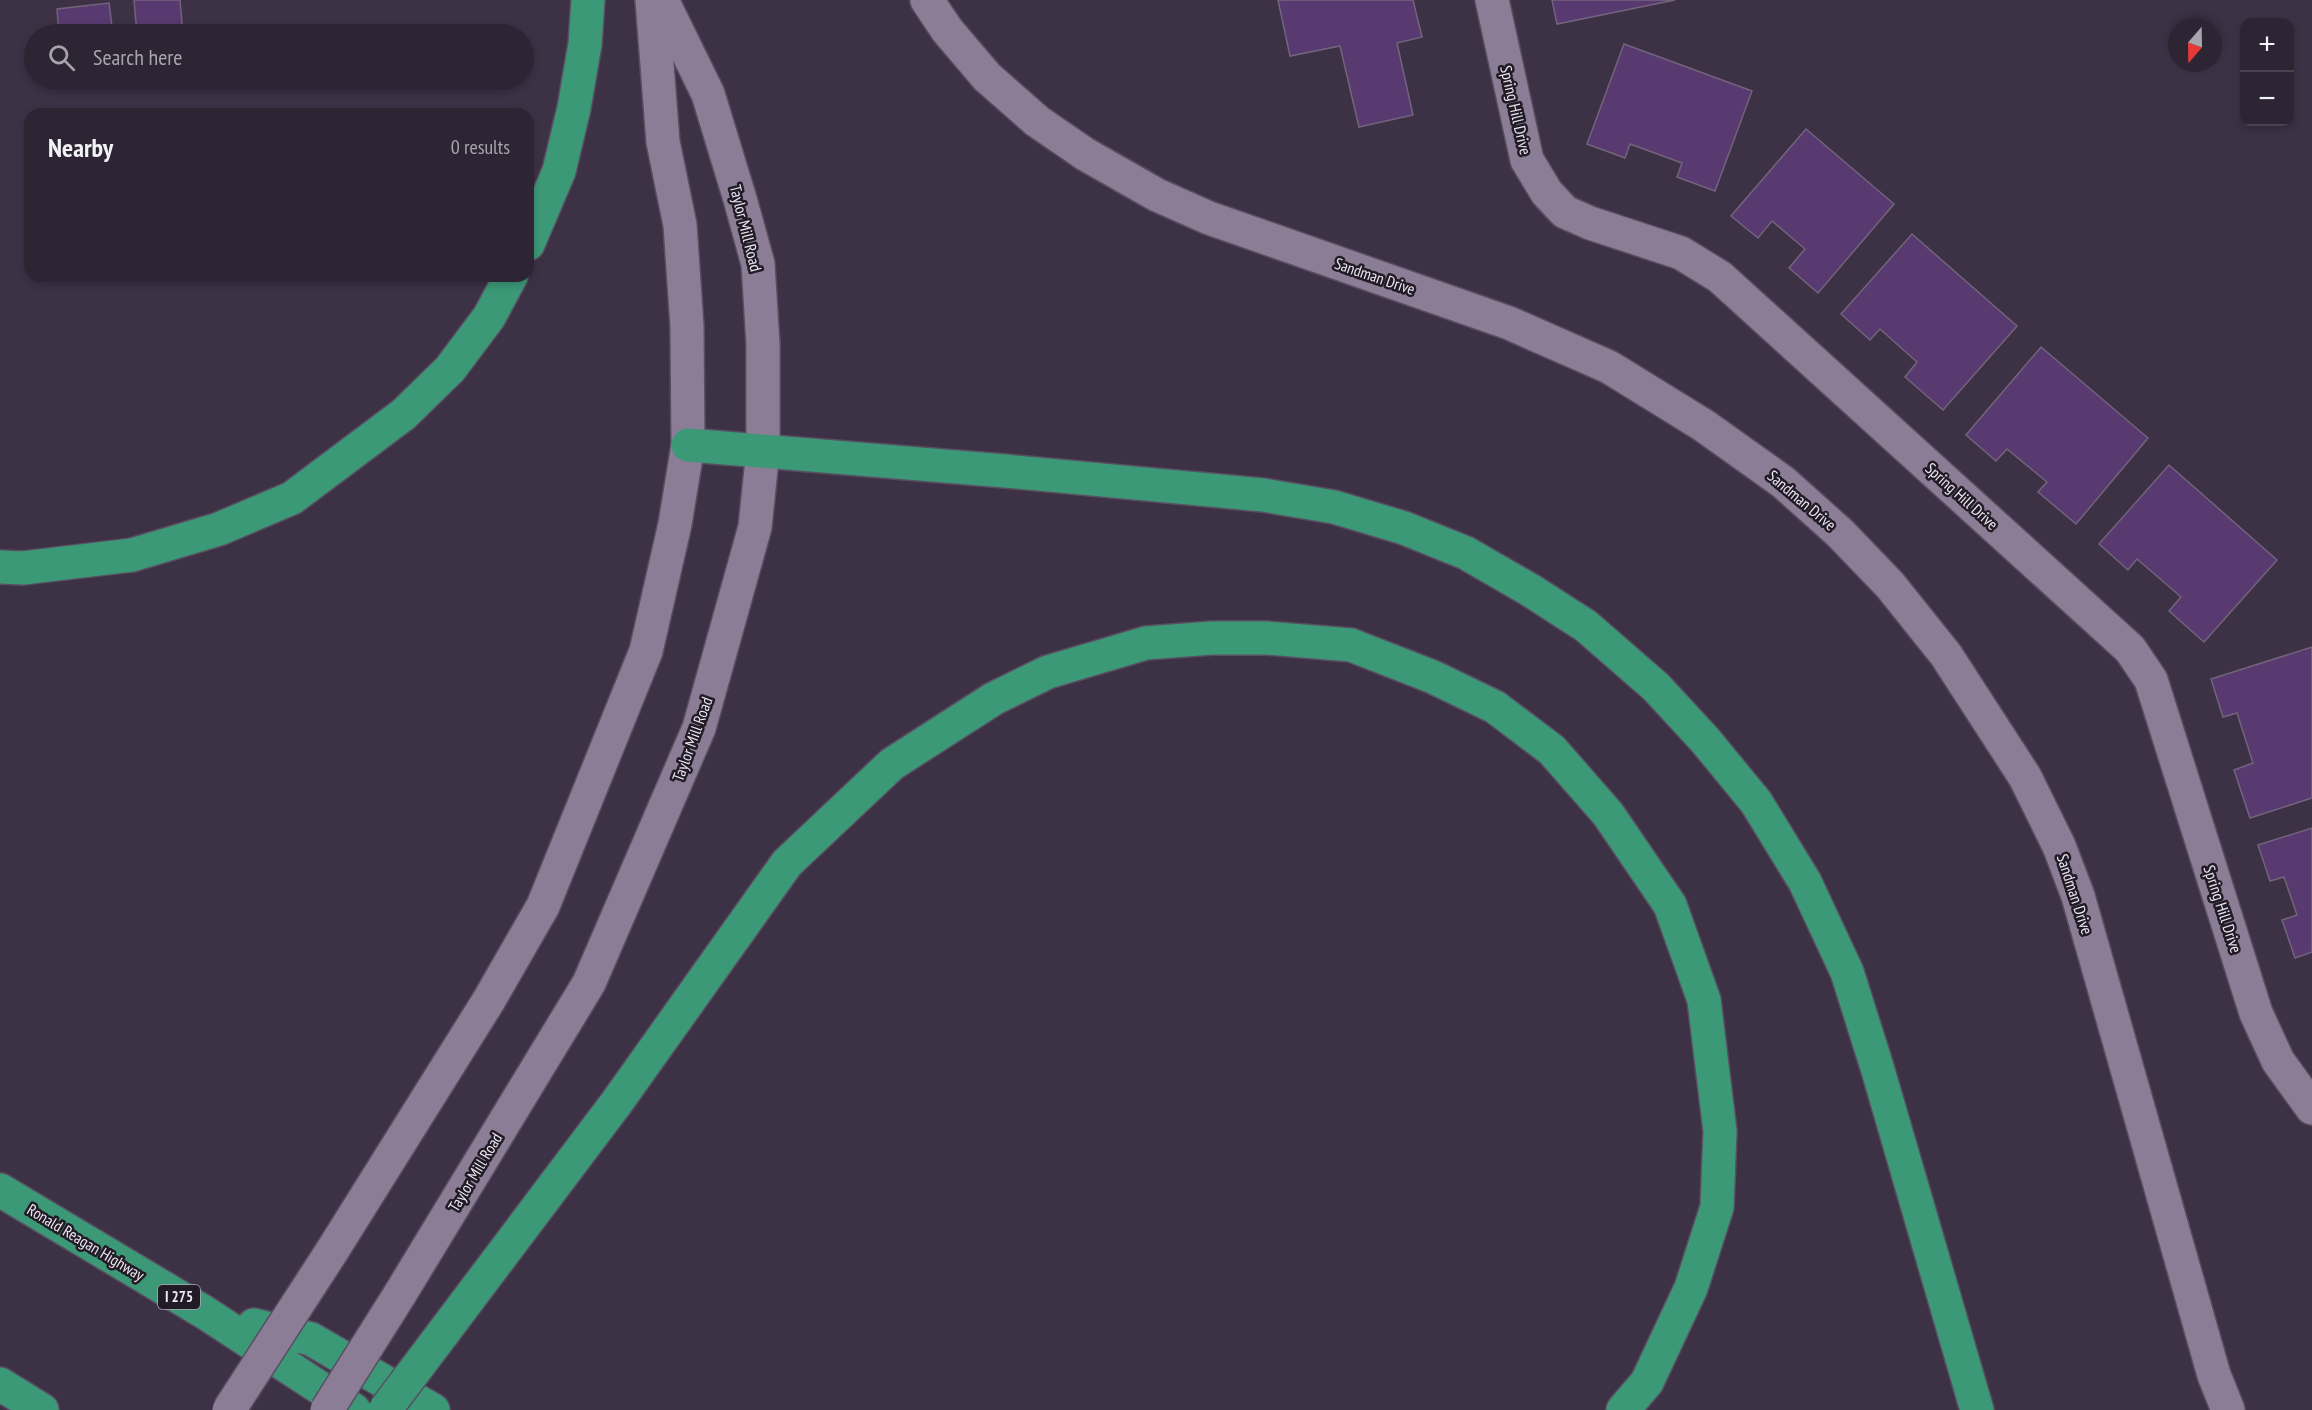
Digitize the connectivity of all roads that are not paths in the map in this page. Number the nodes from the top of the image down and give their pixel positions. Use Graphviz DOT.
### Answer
graph roads {
  1 [pos="588,0"];
  2 [pos="652,0"];
  3 [pos="662,0"];
  4 [pos="927,0"];
  5 [pos="1492,0"];
  6 [pos="534,230"];
  7 [pos="508,282"];
  8 [pos="688,446"];
  9 [pos="763,450"];
  10 [pos="0,567"];
  11 [pos="2312,1108"];
  12 [pos="0,1190"];
  13 [pos="204,1312"];
  14 [pos="0,1384"];
  15 [pos="229,1409"];
  16 [pos="42,1410"];
  17 [pos="327,1410"];
  18 [pos="354,1410"];
  19 [pos="385,1410"];
  20 [pos="433,1410"];
  21 [pos="1623,1410"];
  22 [pos="1977,1410"];
  23 [pos="2228,1410"];
  1 -- 6 [label="highway"];
  2 -- 8 [label="street"];
  3 -- 9 [label="street, Taylor Mill Road"];
  4 -- 23 [label="street, Sandman Drive"];
  5 -- 11 [label="street, Spring Hill Drive"];
  7 -- 10 [label="highway"];
  8 -- 9 [label="highway"];
  8 -- 15 [label="street, bridge"];
  9 -- 17 [label="street, Taylor Mill Road, bridge"];
  9 -- 22 [label="highway"];
  12 -- 13 [label="highway, Ronald Reagan Highway / I 275"];
  13 -- 18 [label="highway, Ronald Reagan Highway / I 275"];
  13 -- 20 [label="highway"];
  14 -- 16 [label="highway"];
  19 -- 21 [label="highway, bridge"];
}
